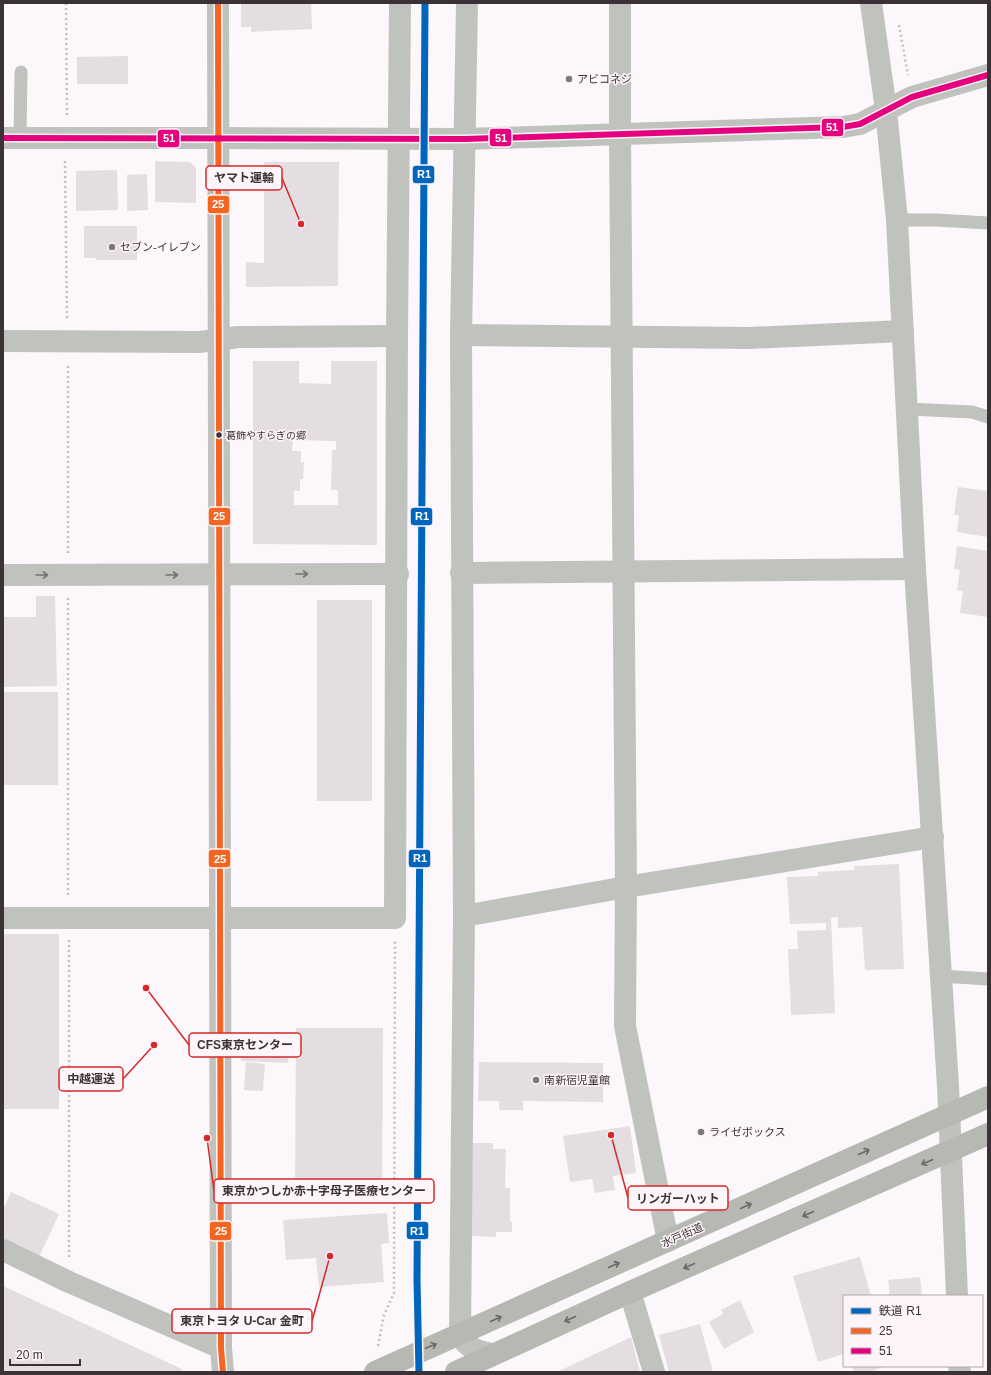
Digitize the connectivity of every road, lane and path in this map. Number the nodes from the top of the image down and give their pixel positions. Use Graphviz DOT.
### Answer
graph roads {
  1 [pos="66,3"];
  2 [pos="218,3"];
  3 [pos="400,3"];
  4 [pos="467,3"];
  5 [pos="620,3"];
  6 [pos="871,3"];
  7 [pos="898,19"];
  8 [pos="21,72"];
  9 [pos="988,75"];
  10 [pos="912,97"];
  11 [pos="886,110"];
  12 [pos="67,117"];
  13 [pos="620,134"];
  14 [pos="12,138"];
  15 [pos="218,138"];
  16 [pos="399,139"];
  17 [pos="465,139"];
  18 [pos="65,158"];
  19 [pos="897,220"];
  20 [pos="988,223"];
  21 [pos="67,323"];
  22 [pos="903,331"];
  23 [pos="461,335"];
  24 [pos="397,336"];
  25 [pos="621,337"];
  26 [pos="218,340"];
  27 [pos="3,341"];
  28 [pos="68,362"];
  29 [pos="908,409"];
  30 [pos="988,417"];
  31 [pos="915,569"];
  32 [pos="624,571"];
  33 [pos="461,573"];
  34 [pos="398,574"];
  35 [pos="3,575"];
  36 [pos="68,575"];
  37 [pos="220,575"];
  38 [pos="933,837"];
  39 [pos="626,887"];
  40 [pos="464,916"];
  41 [pos="220,917"];
  42 [pos="3,918"];
  43 [pos="68,918"];
  44 [pos="395,918"];
  45 [pos="941,976"];
  46 [pos="988,979"];
  47 [pos="988,1097"];
  48 [pos="950,1115"];
  49 [pos="988,1134"];
  50 [pos="951,1152"];
  51 [pos="668,1241"];
  52 [pos="3,1250"];
  53 [pos="69,1282"];
  54 [pos="630,1292"];
  55 [pos="957,1295"];
  56 [pos="460,1335"];
  57 [pos="221,1348"];
  58 [pos="492,1354"];
  59 [pos="376,1362"];
  60 [pos="461,1371"];
  61 [pos="223,1372"];
  62 [pos="654,1372"];
  1 -- 12 [label="path"];
  2 -- 15 [label="street"];
  3 -- 16 [label="street"];
  4 -- 17 [label="street"];
  5 -- 13 [label="street"];
  6 -- 11 [label="street"];
  7 -- 10 [label="path"];
  8 -- 14 [label="lane"];
  9 -- 10 [label="street"];
  10 -- 11 [label="street"];
  11 -- 13 [label="street"];
  11 -- 19 [label="street"];
  13 -- 17 [label="street"];
  13 -- 25 [label="street"];
  14 -- 15 [label="street"];
  15 -- 16 [label="street"];
  15 -- 26 [label="street"];
  16 -- 17 [label="street"];
  16 -- 24 [label="street"];
  17 -- 23 [label="street"];
  18 -- 21 [label="path"];
  19 -- 20 [label="lane"];
  19 -- 22 [label="street"];
  22 -- 25 [label="street"];
  22 -- 29 [label="street"];
  23 -- 25 [label="street"];
  23 -- 33 [label="street"];
  24 -- 26 [label="street"];
  24 -- 34 [label="street"];
  25 -- 32 [label="street"];
  26 -- 27 [label="street"];
  26 -- 37 [label="street"];
  28 -- 36 [label="path"];
  29 -- 30 [label="lane"];
  29 -- 31 [label="street"];
  31 -- 32 [label="street"];
  31 -- 38 [label="street"];
  32 -- 33 [label="street"];
  32 -- 39 [label="street"];
  33 -- 40 [label="street"];
  37 -- 34 [label="street, one-way"];
  34 -- 44 [label="street"];
  35 -- 36 [label="street, one-way"];
  36 -- 37 [label="street, one-way"];
  36 -- 43 [label="path"];
  37 -- 41 [label="street"];
  38 -- 39 [label="street"];
  38 -- 45 [label="street"];
  39 -- 40 [label="street"];
  39 -- 51 [label="street"];
  40 -- 56 [label="street"];
  41 -- 43 [label="street"];
  41 -- 44 [label="street"];
  41 -- 57 [label="street"];
  42 -- 43 [label="street"];
  43 -- 53 [label="path"];
  44 -- 59 [label="path"];
  45 -- 46 [label="lane"];
  45 -- 48 [label="street"];
  47 -- 48 [label="highway, 水戸街道"];
  48 -- 50 [label="street"];
  51 -- 48 [label="highway, 水戸街道, one-way"];
  49 -- 50 [label="highway"];
  50 -- 54 [label="highway, one-way"];
  50 -- 55 [label="street"];
  56 -- 51 [label="highway, 水戸街道, one-way"];
  52 -- 53 [label="street"];
  53 -- 57 [label="street"];
  54 -- 58 [label="highway, one-way"];
  54 -- 62 [label="street"];
  56 -- 58 [label="street"];
  59 -- 56 [label="highway, 水戸街道, one-way"];
  56 -- 60 [label="lane"];
  57 -- 61 [label="street"];
  58 -- 60 [label="highway"];
}
